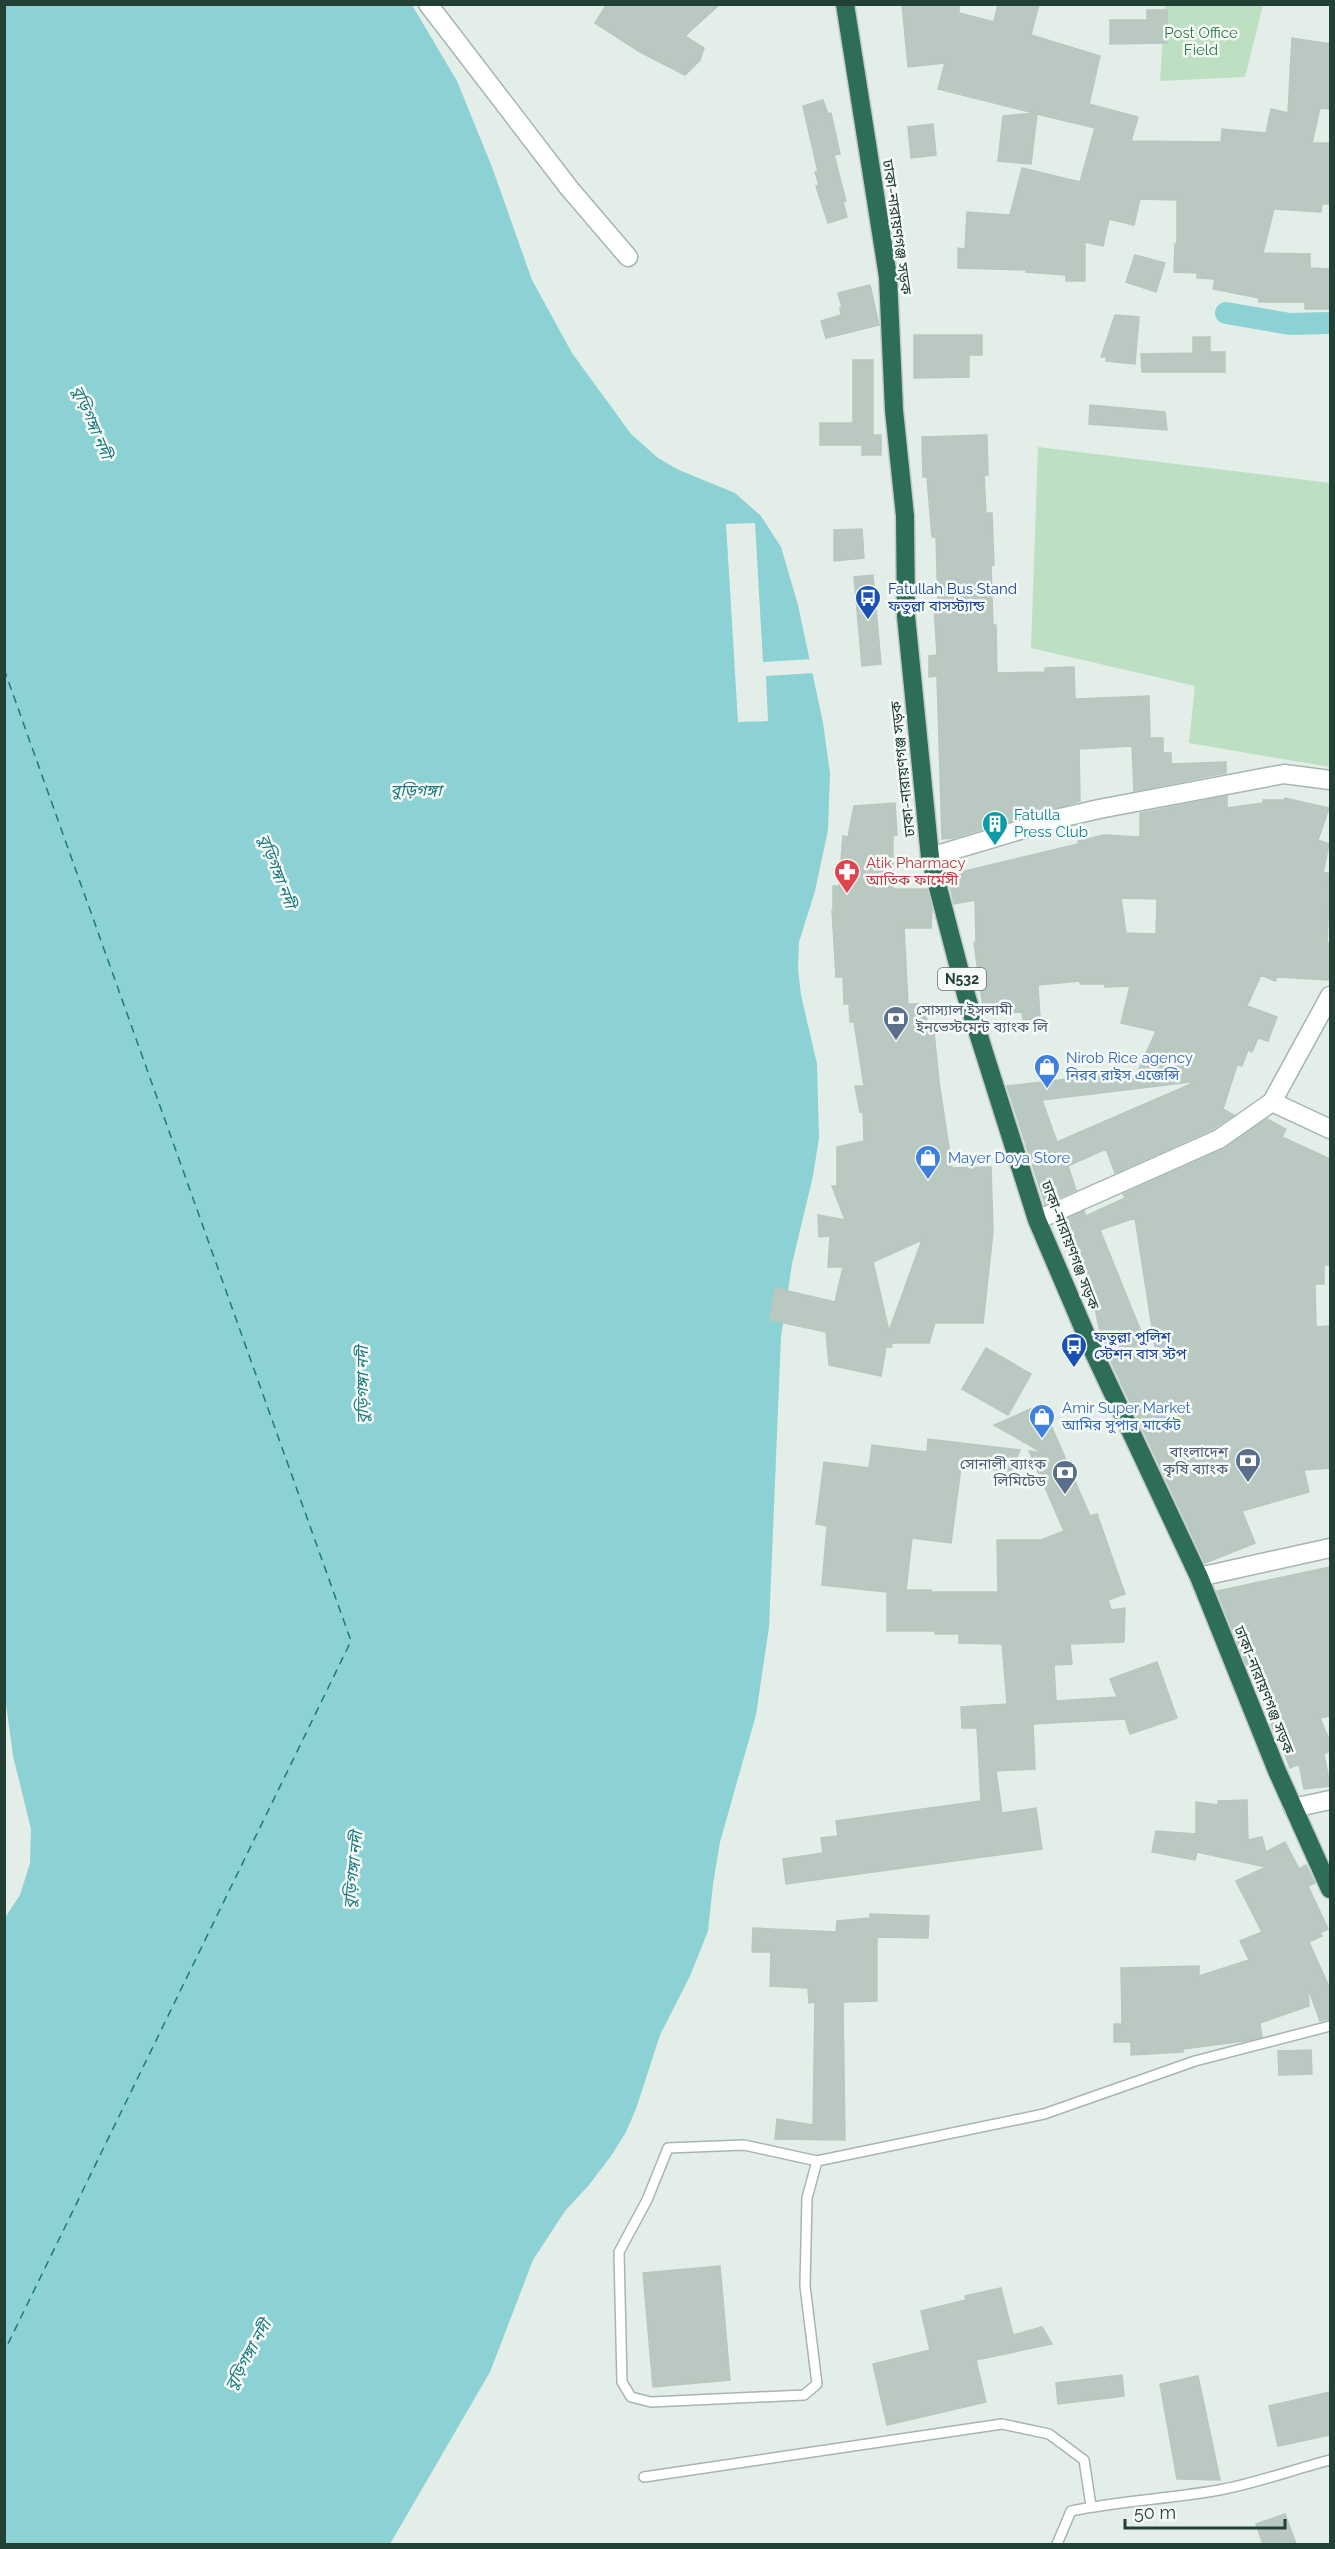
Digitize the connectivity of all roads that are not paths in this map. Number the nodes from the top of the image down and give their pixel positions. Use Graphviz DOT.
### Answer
graph roads {
  1 [pos="428,4"];
  2 [pos="845,4"];
  3 [pos="628,257"];
  4 [pos="1330,780"];
  5 [pos="930,857"];
  6 [pos="1330,996"];
  7 [pos="1272,1102"];
  8 [pos="1330,1129"];
  9 [pos="1037,1220"];
  10 [pos="1330,1548"];
  11 [pos="1199,1576"];
  12 [pos="1330,1800"];
  13 [pos="1293,1808"];
  14 [pos="1330,1889"];
  15 [pos="1330,2026"];
  16 [pos="817,2161"];
  17 [pos="1330,2460"];
  18 [pos="644,2477"];
  19 [pos="1091,2506"];
  20 [pos="1058,2544"];
  1 -- 3 [label="street"];
  2 -- 5 [label="highway, ঢাকা-নারায়ণগঞ্জ সড়ক / N532"];
  4 -- 5 [label="street"];
  5 -- 9 [label="highway, ঢাকা-নারায়ণগঞ্জ সড়ক / N532"];
  6 -- 7 [label="street"];
  7 -- 8 [label="street"];
  7 -- 9 [label="street"];
  9 -- 11 [label="highway, ঢাকা-নারায়ণগঞ্জ সড়ক / N532"];
  10 -- 11 [label="street"];
  11 -- 13 [label="highway, ঢাকা-নারায়ণগঞ্জ সড়ক / N532"];
  12 -- 13 [label="street"];
  13 -- 14 [label="highway, ঢাকা-নারায়ণগঞ্জ সড়ক / N532"];
  15 -- 16 [label="lane"];
  16 -- 16 [label="lane"];
  17 -- 19 [label="lane"];
  18 -- 19 [label="lane"];
  19 -- 20 [label="lane"];
}
